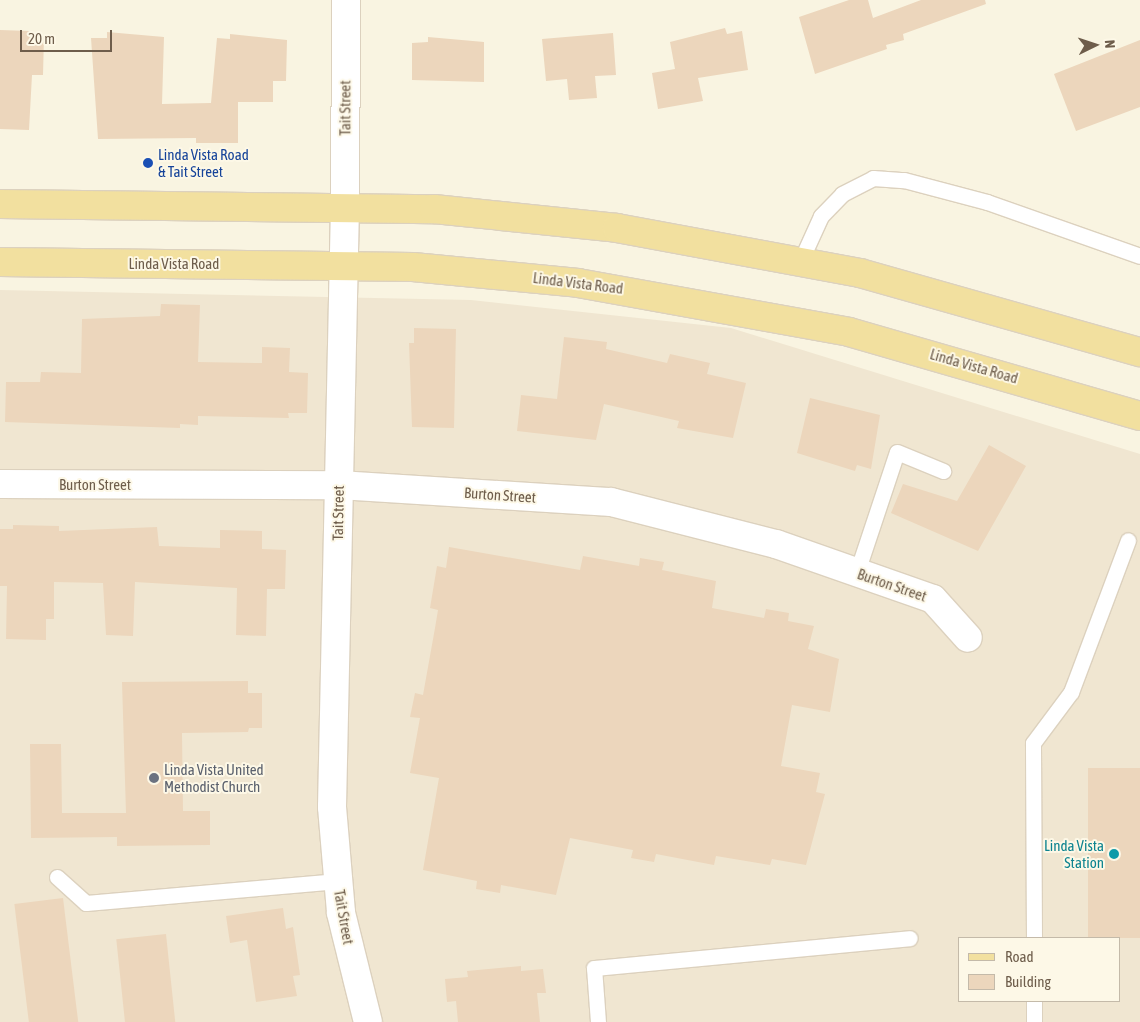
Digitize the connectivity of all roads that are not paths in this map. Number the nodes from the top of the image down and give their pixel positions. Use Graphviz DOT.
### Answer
graph roads {
  1 [pos="346,0"];
  2 [pos="0,204"];
  3 [pos="345,206"];
  4 [pos="1140,256"];
  5 [pos="801,260"];
  6 [pos="0,262"];
  7 [pos="344,265"];
  8 [pos="1140,352"];
  9 [pos="1140,416"];
  10 [pos="942,471"];
  11 [pos="0,484"];
  12 [pos="339,485"];
  13 [pos="1128,540"];
  14 [pos="857,572"];
  15 [pos="968,638"];
  16 [pos="57,877"];
  17 [pos="338,881"];
  18 [pos="1034,937"];
  19 [pos="910,938"];
  20 [pos="1034,1002"];
  21 [pos="368,1022"];
  22 [pos="598,1022"];
  23 [pos="1034,1022"];
  1 -- 3 [label="street, Tait Street"];
  2 -- 3 [label="main road"];
  3 -- 5 [label="main road"];
  3 -- 7 [label="street, Tait Street"];
  4 -- 5 [label="lane"];
  5 -- 8 [label="main road"];
  6 -- 7 [label="main road, Linda Vista Road"];
  7 -- 9 [label="main road, Linda Vista Road"];
  7 -- 12 [label="street, Tait Street"];
  10 -- 14 [label="lane"];
  11 -- 12 [label="street, Burton Street"];
  12 -- 14 [label="street, Burton Street"];
  12 -- 17 [label="street, Tait Street"];
  13 -- 18 [label="lane"];
  14 -- 15 [label="street, Burton Street"];
  16 -- 17 [label="lane"];
  17 -- 21 [label="street, Tait Street"];
  19 -- 22 [label="lane"];
  20 -- 23 [label="lane"];
}
